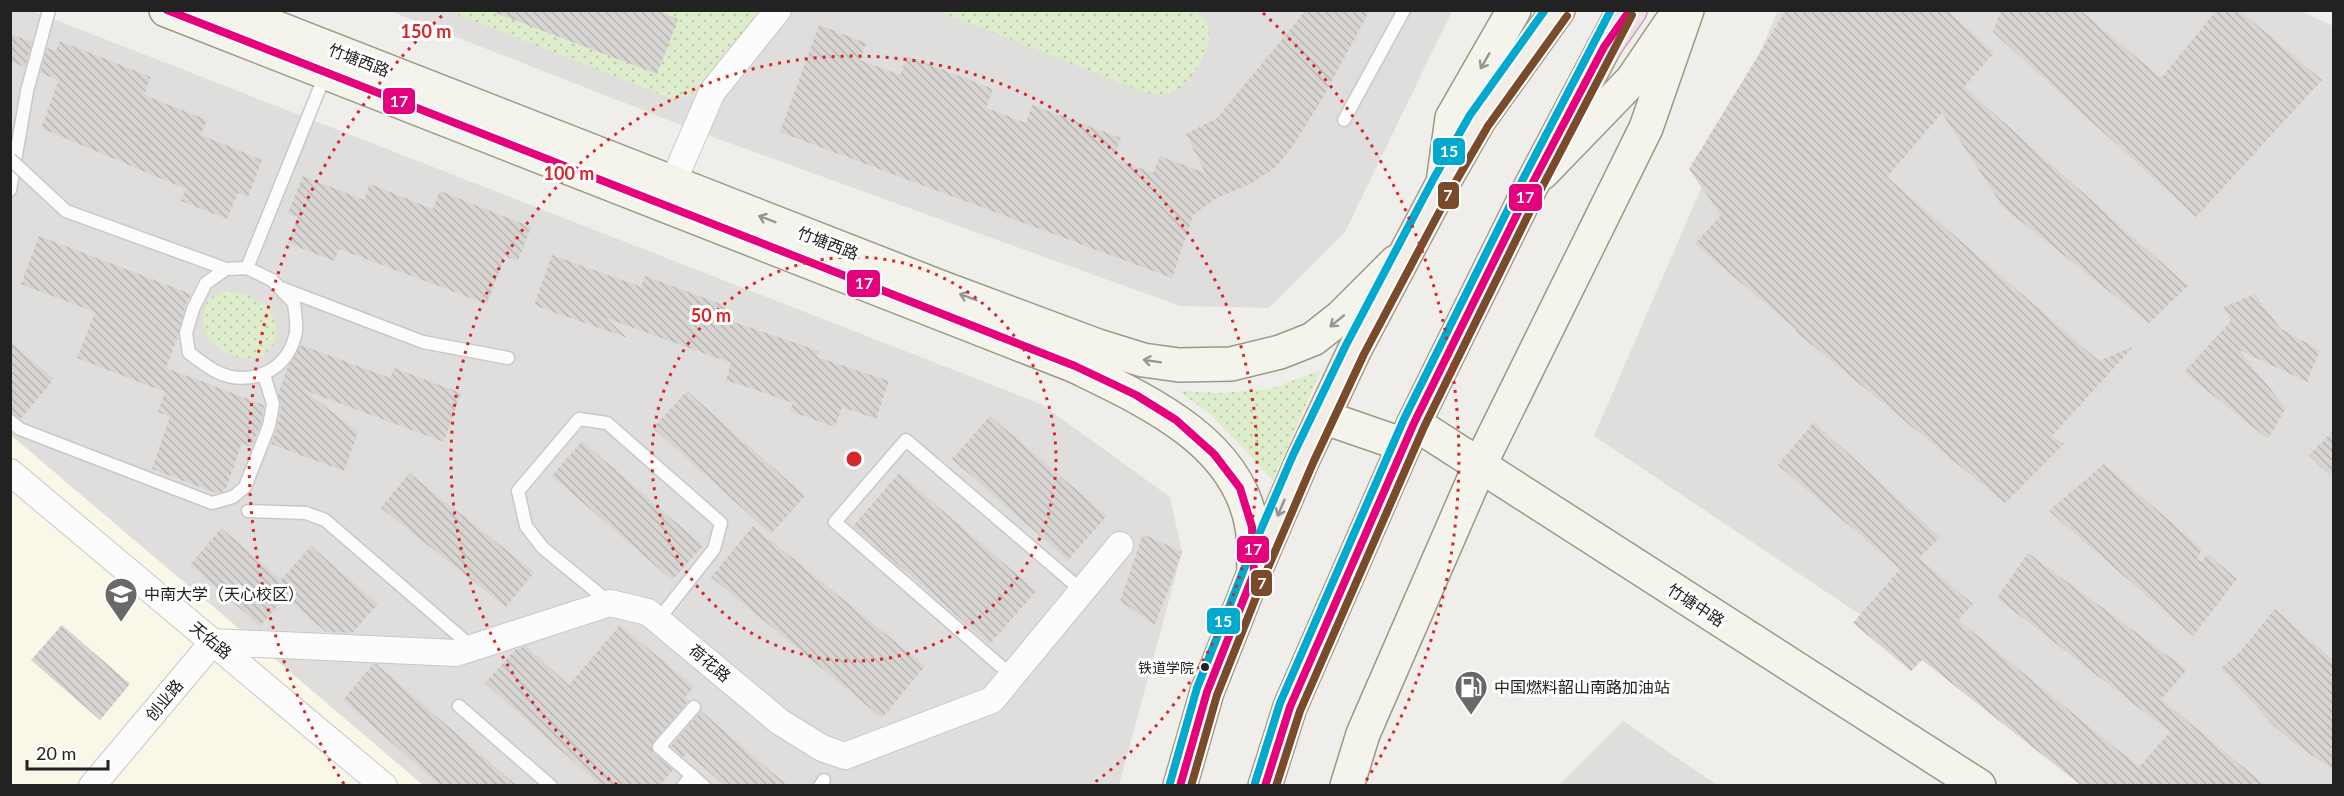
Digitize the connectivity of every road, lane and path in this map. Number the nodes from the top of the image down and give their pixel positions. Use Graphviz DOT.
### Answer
graph roads {
  1 [pos="49,10"];
  2 [pos="166,10"];
  3 [pos="231,10"];
  4 [pos="778,10"];
  5 [pos="1404,10"];
  6 [pos="1514,10"];
  7 [pos="1623,10"];
  8 [pos="1630,10"];
  9 [pos="1679,10"];
  10 [pos="1687,10"];
  11 [pos="1554,17"];
  12 [pos="1604,47"];
  13 [pos="326,74"];
  14 [pos="1344,120"];
  15 [pos="10,159"];
  16 [pos="673,182"];
  17 [pos="1443,183"];
  18 [pos="1531,186"];
  19 [pos="10,190"];
  20 [pos="1408,250"];
  21 [pos="247,268"];
  22 [pos="226,269"];
  23 [pos="277,286"];
  24 [pos="508,358"];
  25 [pos="264,375"];
  26 [pos="1323,417"];
  27 [pos="10,421"];
  28 [pos="1409,434"];
  29 [pos="1480,467"];
  30 [pos="10,472"];
  31 [pos="248,511"];
  32 [pos="1120,545"];
  33 [pos="1254,573"];
  34 [pos="1072,583"];
  35 [pos="610,603"];
  36 [pos="658,620"];
  37 [pos="213,642"];
  38 [pos="473,648"];
  39 [pos="1012,676"];
  40 [pos="459,706"];
  41 [pos="694,707"];
  42 [pos="692,775"];
  43 [pos="92,786"];
  44 [pos="384,786"];
  45 [pos="551,786"];
  46 [pos="683,786"];
  47 [pos="704,786"];
  48 [pos="1180,786"];
  49 [pos="1265,786"];
  50 [pos="1347,786"];
  51 [pos="1979,786"];
  1 -- 19 [label="lane"];
  2 -- 13 [label="main road, 竹塘西路"];
  3 -- 16 [label="main road, 竹塘西路"];
  4 -- 16 [label="street"];
  5 -- 14 [label="lane"];
  6 -- 17 [label="main road, one-way"];
  7 -- 12 [label="main road"];
  8 -- 12 [label="highway"];
  9 -- 18 [label="main road"];
  10 -- 29 [label="main road"];
  11 -- 17 [label="main road"];
  12 -- 18 [label="main road"];
  13 -- 21 [label="lane"];
  13 -- 33 [label="main road, 竹塘西路"];
  15 -- 22 [label="lane, bridge"];
  20 -- 16 [label="main road, 竹塘西路, one-way"];
  17 -- 20 [label="main road"];
  18 -- 28 [label="main road"];
  20 -- 26 [label="main road"];
  21 -- 22 [label="lane"];
  21 -- 23 [label="lane"];
  22 -- 25 [label="lane"];
  23 -- 24 [label="lane"];
  23 -- 25 [label="lane"];
  25 -- 27 [label="lane"];
  26 -- 28 [label="main road, 竹塘中路"];
  26 -- 33 [label="main road, one-way"];
  28 -- 29 [label="main road, 竹塘中路"];
  28 -- 49 [label="main road"];
  29 -- 50 [label="main road"];
  29 -- 51 [label="main road, 竹塘中路"];
  30 -- 37 [label="street, 天佑路"];
  31 -- 38 [label="lane"];
  32 -- 39 [label="street, 荷花路"];
  33 -- 48 [label="main road"];
  34 -- 39 [label="lane"];
  35 -- 36 [label="street, 荷花路"];
  35 -- 36 [label="lane"];
  35 -- 38 [label="street"];
  36 -- 39 [label="street, 荷花路"];
  37 -- 38 [label="street"];
  37 -- 43 [label="street, 创业路"];
  37 -- 44 [label="street, 天佑路"];
  40 -- 45 [label="lane"];
  41 -- 42 [label="lane"];
  42 -- 46 [label="lane"];
  42 -- 47 [label="lane"];
}
